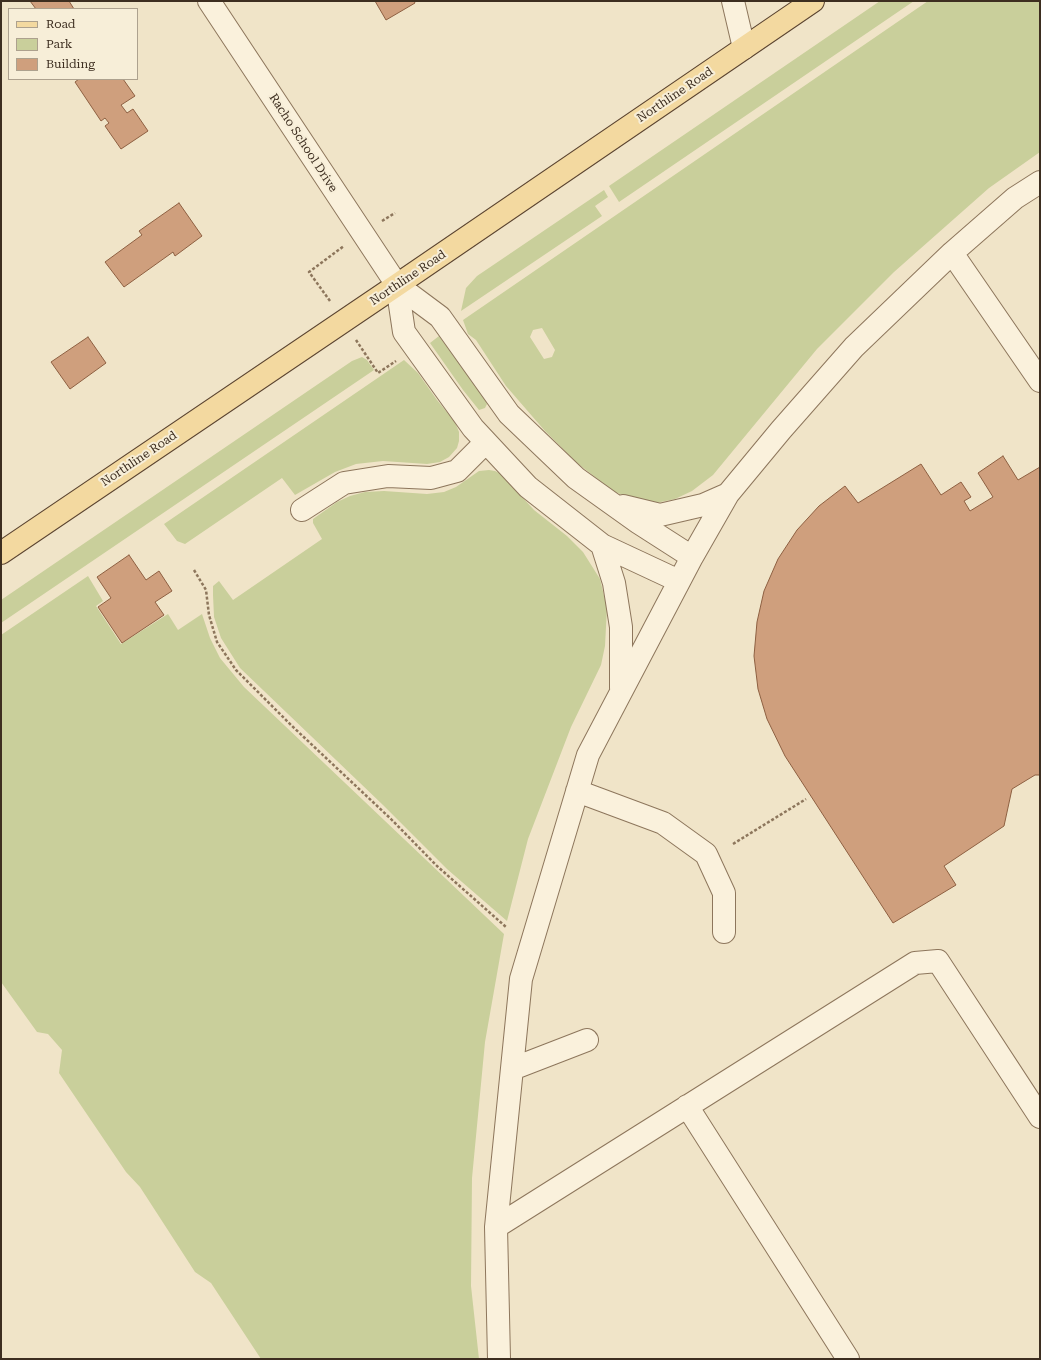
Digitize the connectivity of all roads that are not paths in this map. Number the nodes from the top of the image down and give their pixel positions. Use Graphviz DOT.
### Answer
graph roads {
  1 [pos="209,1"];
  2 [pos="733,1"];
  3 [pos="813,1"];
  4 [pos="744,48"];
  5 [pos="1040,182"];
  6 [pos="952,253"];
  7 [pos="397,285"];
  8 [pos="1040,381"];
  9 [pos="486,442"];
  10 [pos="728,494"];
  11 [pos="611,503"];
  12 [pos="302,510"];
  13 [pos="602,545"];
  14 [pos="1,553"];
  15 [pos="692,557"];
  16 [pos="679,581"];
  17 [pos="621,691"];
  18 [pos="577,791"];
  19 [pos="724,932"];
  20 [pos="587,1040"];
  21 [pos="512,1069"];
  22 [pos="687,1106"];
  23 [pos="1040,1117"];
  24 [pos="496,1227"];
  25 [pos="499,1359"];
  26 [pos="848,1359"];
  1 -- 7 [label="street, Racho School Drive"];
  2 -- 4 [label="street"];
  3 -- 4 [label="main road, Northline Road"];
  4 -- 7 [label="main road, Northline Road"];
  5 -- 6 [label="street"];
  6 -- 8 [label="street"];
  6 -- 10 [label="street"];
  7 -- 9 [label="street"];
  7 -- 11 [label="street"];
  7 -- 14 [label="main road, Northline Road"];
  9 -- 12 [label="street"];
  9 -- 13 [label="street"];
  10 -- 11 [label="street"];
  10 -- 15 [label="street"];
  11 -- 15 [label="street"];
  13 -- 16 [label="street"];
  13 -- 17 [label="street"];
  15 -- 16 [label="street"];
  16 -- 17 [label="street"];
  17 -- 18 [label="street"];
  18 -- 19 [label="street"];
  18 -- 21 [label="street"];
  20 -- 21 [label="street"];
  21 -- 24 [label="street"];
  22 -- 23 [label="street"];
  22 -- 24 [label="street"];
  22 -- 26 [label="street"];
  24 -- 25 [label="street"];
}
